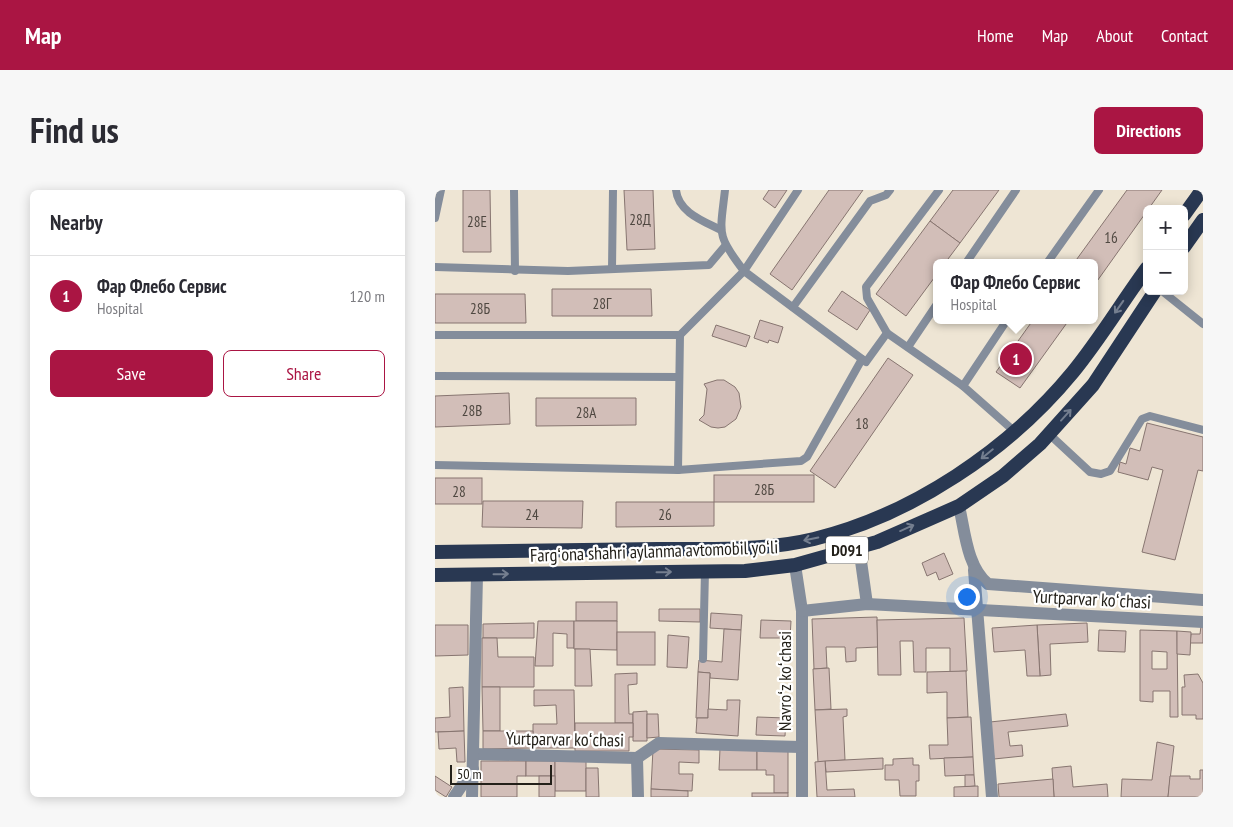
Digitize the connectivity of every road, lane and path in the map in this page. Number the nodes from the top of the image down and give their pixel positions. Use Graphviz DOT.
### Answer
graph roads {
  1 [pos="441,190"];
  2 [pos="514,190"];
  3 [pos="613,190"];
  4 [pos="676,190"];
  5 [pos="725,190"];
  6 [pos="798,190"];
  7 [pos="890,190"];
  8 [pos="939,190"];
  9 [pos="1016,190"];
  10 [pos="1099,190"];
  11 [pos="1202,190"];
  12 [pos="1188,209"];
  13 [pos="435,218"];
  14 [pos="1203,220"];
  15 [pos="721,230"];
  16 [pos="1203,237"];
  17 [pos="1188,241"];
  18 [pos="725,246"];
  19 [pos="1185,250"];
  20 [pos="969,259"];
  21 [pos="1050,259"];
  22 [pos="435,267"];
  23 [pos="612,269"];
  24 [pos="744,270"];
  25 [pos="515,271"];
  26 [pos="1143,274"];
  27 [pos="1152,295"];
  28 [pos="1167,295"];
  29 [pos="793,307"];
  30 [pos="933,310"];
  31 [pos="1004,324"];
  32 [pos="1203,324"];
  33 [pos="887,333"];
  34 [pos="435,335"];
  35 [pos="680,335"];
  36 [pos="907,347"];
  37 [pos="862,359"];
  38 [pos="435,376"];
  39 [pos="679,377"];
  40 [pos="963,386"];
  41 [pos="1014,430"];
  42 [pos="1203,430"];
  43 [pos="1049,434"];
  44 [pos="435,465"];
  45 [pos="678,470"];
  46 [pos="959,506"];
  47 [pos="877,518"];
  48 [pos="885,538"];
  49 [pos="859,547"];
  50 [pos="435,552"];
  51 [pos="795,565"];
  52 [pos="974,568"];
  53 [pos="705,571"];
  54 [pos="435,575"];
  55 [pos="477,575"];
  56 [pos="1203,600"];
  57 [pos="867,604"];
  58 [pos="802,611"];
  59 [pos="979,611"];
  60 [pos="1203,622"];
  61 [pos="703,659"];
  62 [pos="801,747"];
  63 [pos="473,754"];
  64 [pos="637,758"];
  65 [pos="473,769"];
  66 [pos="454,797"];
  67 [pos="472,797"];
  68 [pos="638,797"];
  69 [pos="802,797"];
  70 [pos="992,797"];
  1 -- 13 [label="lane"];
  2 -- 25 [label="lane"];
  3 -- 23 [label="lane"];
  4 -- 15 [label="lane"];
  5 -- 15 [label="lane"];
  6 -- 24 [label="lane"];
  7 -- 29 [label="lane"];
  8 -- 33 [label="lane"];
  9 -- 20 [label="lane"];
  10 -- 21 [label="lane"];
  11 -- 12 [label="highway"];
  14 -- 17 [label="highway"];
  15 -- 18 [label="lane"];
  16 -- 19 [label="highway"];
  18 -- 23 [label="lane"];
  18 -- 24 [label="lane"];
  22 -- 25 [label="lane"];
  23 -- 25 [label="lane"];
  24 -- 29 [label="lane"];
  24 -- 35 [label="lane"];
  26 -- 41 [label="highway, Fargʻona shahri aylanma avtomobil yoʻli / D091, one-way"];
  43 -- 27 [label="highway, Fargʻona shahri aylanma avtomobil yoʻli / D091, one-way"];
  28 -- 32 [label="lane"];
  29 -- 37 [label="lane"];
  30 -- 36 [label="lane"];
  31 -- 40 [label="lane"];
  33 -- 36 [label="lane"];
  33 -- 37 [label="lane"];
  34 -- 35 [label="lane"];
  35 -- 39 [label="lane"];
  36 -- 40 [label="lane"];
  37 -- 45 [label="lane"];
  38 -- 39 [label="lane"];
  39 -- 45 [label="lane"];
  40 -- 41 [label="lane"];
  41 -- 47 [label="highway, Fargʻona shahri aylanma avtomobil yoʻli / D091, one-way"];
  42 -- 43 [label="lane"];
  43 -- 46 [label="highway, Fargʻona shahri aylanma avtomobil yoʻli / D091"];
  44 -- 45 [label="lane"];
  48 -- 46 [label="highway, Fargʻona shahri aylanma avtomobil yoʻli / D091, one-way"];
  46 -- 52 [label="street"];
  47 -- 48 [label="highway"];
  47 -- 50 [label="highway, Fargʻona shahri aylanma avtomobil yoʻli / D091, one-way"];
  48 -- 49 [label="highway, Fargʻona shahri aylanma avtomobil yoʻli / D091"];
  49 -- 51 [label="highway, Fargʻona shahri aylanma avtomobil yoʻli / D091"];
  49 -- 57 [label="street"];
  51 -- 53 [label="highway, Fargʻona shahri aylanma avtomobil yoʻli / D091"];
  51 -- 58 [label="street, Navroʻz koʻchasi"];
  52 -- 56 [label="street"];
  52 -- 59 [label="street"];
  55 -- 53 [label="highway, Fargʻona shahri aylanma avtomobil yoʻli / D091, one-way"];
  53 -- 61 [label="lane"];
  54 -- 55 [label="highway, Fargʻona shahri aylanma avtomobil yoʻli / D091"];
  55 -- 63 [label="street"];
  57 -- 58 [label="street, Yurtparvar koʻchasi"];
  57 -- 59 [label="street, Yurtparvar koʻchasi"];
  58 -- 62 [label="street, Navroʻz koʻchasi"];
  59 -- 60 [label="street, Yurtparvar koʻchasi"];
  59 -- 70 [label="street"];
  62 -- 64 [label="street, Yurtparvar koʻchasi"];
  62 -- 69 [label="street, Navroʻz koʻchasi"];
  63 -- 64 [label="street, Yurtparvar koʻchasi"];
  63 -- 65 [label="street"];
  64 -- 68 [label="street"];
  65 -- 66 [label="street"];
  65 -- 67 [label="street"];
}
